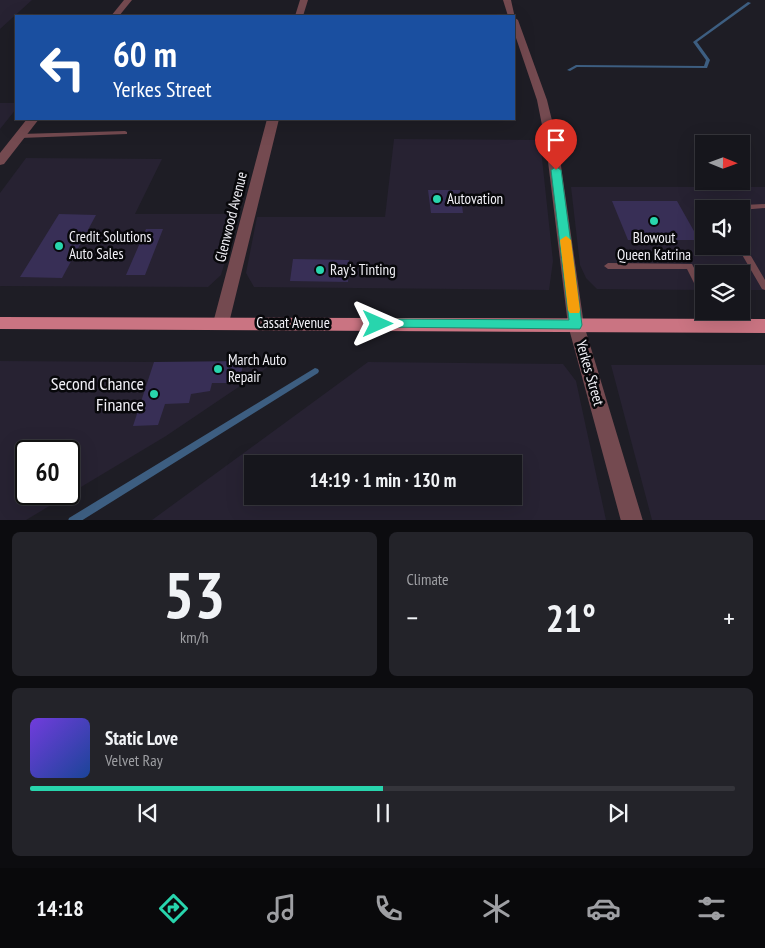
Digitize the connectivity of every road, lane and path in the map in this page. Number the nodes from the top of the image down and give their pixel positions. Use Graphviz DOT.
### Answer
graph roads {
  1 [pos="128,0"];
  2 [pos="304,0"];
  3 [pos="507,0"];
  4 [pos="116,15"];
  5 [pos="300,15"];
  6 [pos="512,15"];
  7 [pos="515,23"];
  8 [pos="33,120"];
  9 [pos="273,120"];
  10 [pos="125,133"];
  11 [pos="20,136"];
  12 [pos="4,150"];
  13 [pos="0,161"];
  14 [pos="765,206"];
  15 [pos="750,208"];
  16 [pos="746,255"];
  17 [pos="608,266"];
  18 [pos="695,278"];
  19 [pos="765,286"];
  20 [pos="695,319"];
  21 [pos="728,320"];
  22 [pos="0,323"];
  23 [pos="220,323"];
  24 [pos="576,325"];
  25 [pos="765,326"];
  26 [pos="632,520"];
  1 -- 4 [label="street"];
  2 -- 5 [label="street"];
  3 -- 6 [label="street"];
  7 -- 24 [label="street, Yerkes Street"];
  8 -- 11 [label="street"];
  9 -- 23 [label="street, Glenwood Avenue"];
  10 -- 11 [label="lane"];
  11 -- 12 [label="street"];
  12 -- 13 [label="street"];
  14 -- 15 [label="lane"];
  16 -- 19 [label="lane"];
  17 -- 18 [label="lane"];
  20 -- 24 [label="main road, Cassat Avenue"];
  21 -- 25 [label="main road, Cassat Avenue"];
  22 -- 23 [label="main road, Cassat Avenue"];
  23 -- 24 [label="main road, Cassat Avenue"];
  24 -- 26 [label="street, Yerkes Street"];
}
